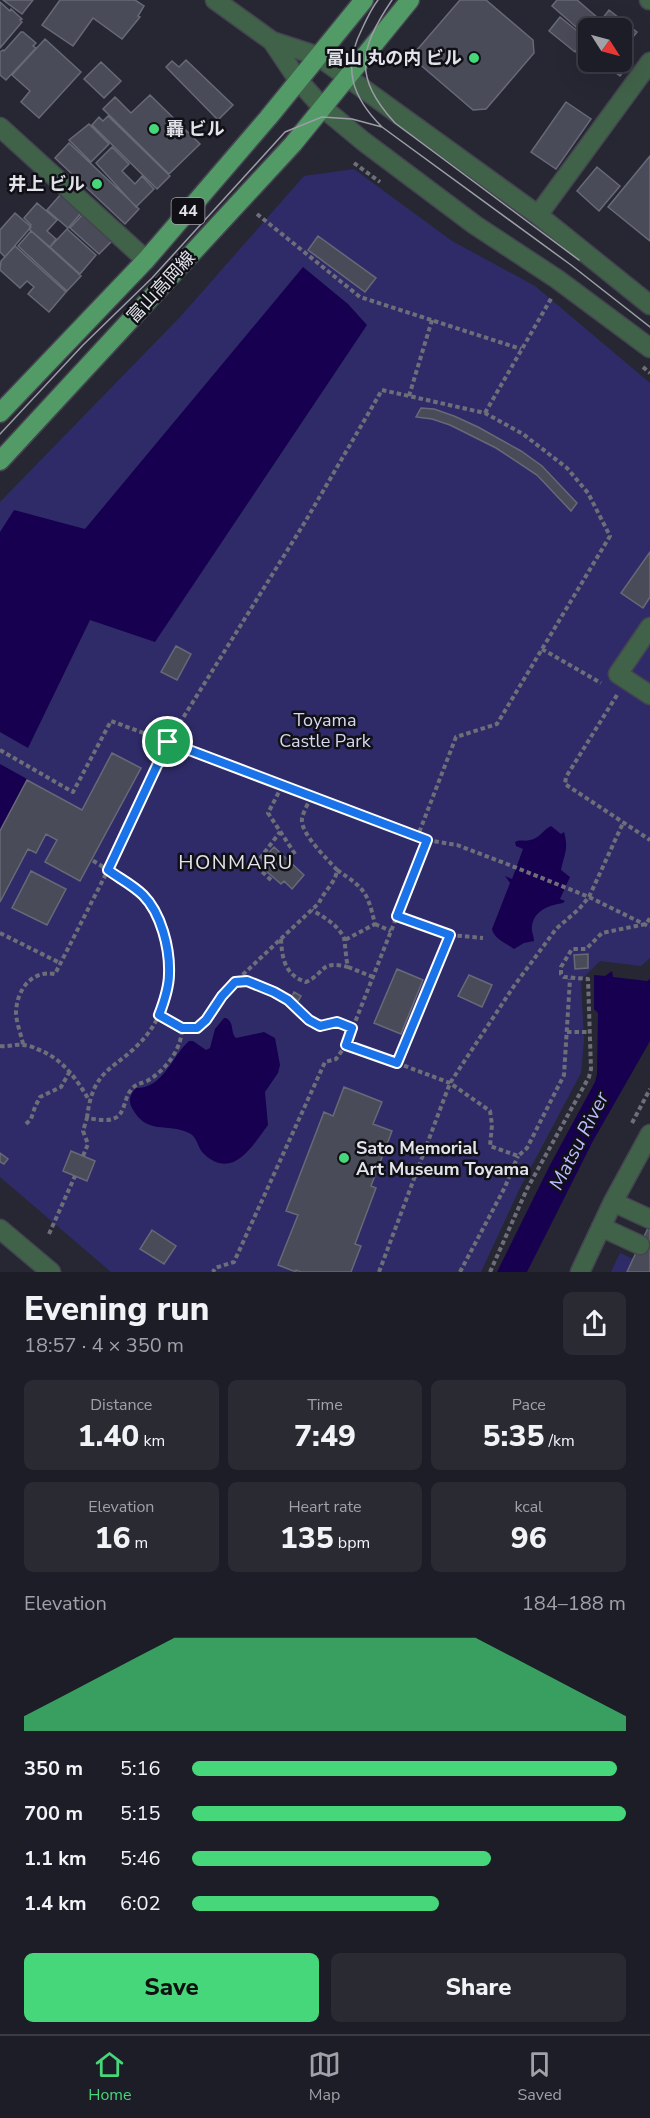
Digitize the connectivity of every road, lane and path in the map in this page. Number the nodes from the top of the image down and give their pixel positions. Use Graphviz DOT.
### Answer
graph roads {
  1 [pos="215,0"];
  2 [pos="364,0"];
  3 [pos="410,0"];
  4 [pos="272,41"];
  5 [pos="318,56"];
  6 [pos="650,62"];
  7 [pos="346,77"];
  8 [pos="298,80"];
  9 [pos="322,107"];
  10 [pos="2,135"];
  11 [pos="256,214"];
  12 [pos="538,216"];
  13 [pos="146,260"];
  14 [pos="554,293"];
  15 [pos="650,305"];
  16 [pos="432,320"];
  17 [pos="650,348"];
  18 [pos="521,350"];
  19 [pos="409,396"];
  20 [pos="0,413"];
  21 [pos="485,413"];
  22 [pos="0,461"];
  23 [pos="650,627"];
  24 [pos="542,649"];
  25 [pos="627,680"];
  26 [pos="602,684"];
  27 [pos="649,693"];
  28 [pos="168,742"];
  29 [pos="0,750"];
  30 [pos="282,786"];
  31 [pos="311,797"];
  32 [pos="623,823"];
  33 [pos="280,832"];
  34 [pos="417,838"];
  35 [pos="427,840"];
  36 [pos="650,840"];
  37 [pos="295,854"];
  38 [pos="92,860"];
  39 [pos="108,870"];
  40 [pos="337,870"];
  41 [pos="271,880"];
  42 [pos="589,897"];
  43 [pos="312,910"];
  44 [pos="397,916"];
  45 [pos="650,918"];
  46 [pos="375,924"];
  47 [pos="648,926"];
  48 [pos="392,931"];
  49 [pos="0,933"];
  50 [pos="450,935"];
  51 [pos="483,938"];
  52 [pos="281,939"];
  53 [pos="345,940"];
  54 [pos="60,963"];
  55 [pos="348,967"];
  56 [pos="373,977"];
  57 [pos="570,979"];
  58 [pos="235,982"];
  59 [pos="159,1015"];
  60 [pos="182,1028"];
  61 [pos="352,1028"];
  62 [pos="567,1032"];
  63 [pos="589,1032"];
  64 [pos="23,1044"];
  65 [pos="346,1045"];
  66 [pos="0,1046"];
  67 [pos="397,1063"];
  68 [pos="70,1071"];
  69 [pos="450,1083"];
  70 [pos="89,1101"];
  71 [pos="87,1118"];
  72 [pos="26,1124"];
  73 [pos="650,1134"];
  74 [pos="83,1156"];
  75 [pos="518,1156"];
  76 [pos="75,1176"];
  77 [pos="613,1202"];
  78 [pos="650,1219"];
  79 [pos="601,1227"];
  80 [pos="0,1229"];
  81 [pos="49,1234"];
  82 [pos="640,1245"];
  83 [pos="51,1272"];
  84 [pos="213,1272"];
  85 [pos="379,1272"];
  86 [pos="460,1272"];
  87 [pos="490,1272"];
  88 [pos="580,1272"];
  1 -- 4 [label="street"];
  2 -- 5 [label="main road, 富山高岡線 / 44"];
  3 -- 7 [label="main road, 富山高岡線 / 44"];
  4 -- 5 [label="street"];
  4 -- 8 [label="street"];
  5 -- 7 [label="street"];
  5 -- 8 [label="main road, 富山高岡線 / 44"];
  6 -- 12 [label="street"];
  7 -- 9 [label="main road, 富山高岡線 / 44"];
  7 -- 12 [label="street"];
  8 -- 9 [label="street"];
  8 -- 13 [label="main road, 富山高岡線 / 44"];
  9 -- 17 [label="street"];
  9 -- 22 [label="main road, 富山高岡線 / 44"];
  10 -- 13 [label="street"];
  11 -- 16 [label="path"];
  12 -- 15 [label="street"];
  13 -- 20 [label="main road, 富山高岡線 / 44"];
  14 -- 18 [label="path"];
  16 -- 18 [label="path"];
  16 -- 19 [label="path"];
  18 -- 21 [label="path"];
  19 -- 21 [label="path"];
  19 -- 28 [label="path"];
  21 -- 24 [label="path"];
  23 -- 25 [label="street"];
  24 -- 26 [label="path"];
  24 -- 34 [label="path"];
  25 -- 27 [label="street"];
  25 -- 32 [label="path"];
  28 -- 29 [label="path"];
  28 -- 30 [label="path"];
  28 -- 39 [label="path"];
  30 -- 31 [label="path"];
  30 -- 33 [label="path"];
  31 -- 34 [label="path"];
  31 -- 40 [label="path"];
  32 -- 36 [label="path"];
  32 -- 42 [label="path"];
  33 -- 37 [label="path"];
  33 -- 41 [label="path"];
  34 -- 35 [label="path"];
  35 -- 42 [label="path"];
  35 -- 44 [label="path"];
  38 -- 39 [label="path"];
  39 -- 54 [label="path"];
  39 -- 59 [label="path"];
  40 -- 43 [label="path"];
  40 -- 46 [label="path"];
  42 -- 47 [label="path"];
  42 -- 69 [label="path"];
  43 -- 52 [label="path"];
  43 -- 53 [label="path"];
  44 -- 48 [label="path"];
  44 -- 50 [label="path"];
  45 -- 47 [label="path"];
  46 -- 48 [label="path"];
  46 -- 53 [label="path"];
  47 -- 57 [label="path"];
  48 -- 56 [label="path"];
  49 -- 54 [label="path"];
  50 -- 51 [label="path"];
  50 -- 67 [label="path"];
  52 -- 55 [label="path"];
  52 -- 58 [label="path"];
  53 -- 55 [label="path"];
  54 -- 64 [label="path"];
  55 -- 56 [label="path"];
  56 -- 61 [label="path"];
  57 -- 62 [label="path"];
  57 -- 63 [label="path"];
  58 -- 60 [label="path"];
  58 -- 61 [label="path"];
  59 -- 60 [label="path"];
  59 -- 70 [label="path"];
  60 -- 71 [label="path"];
  61 -- 65 [label="path"];
  62 -- 63 [label="path"];
  62 -- 75 [label="path"];
  63 -- 87 [label="path"];
  64 -- 66 [label="path"];
  64 -- 68 [label="path"];
  65 -- 67 [label="path"];
  65 -- 84 [label="path"];
  67 -- 69 [label="path"];
  68 -- 70 [label="path"];
  68 -- 72 [label="path"];
  69 -- 75 [label="path"];
  69 -- 85 [label="path"];
  70 -- 71 [label="path"];
  71 -- 74 [label="path"];
  73 -- 77 [label="street"];
  75 -- 86 [label="path"];
  76 -- 81 [label="path"];
  77 -- 78 [label="street"];
  77 -- 79 [label="street"];
  79 -- 82 [label="street"];
  79 -- 88 [label="street"];
  80 -- 83 [label="street"];
}
